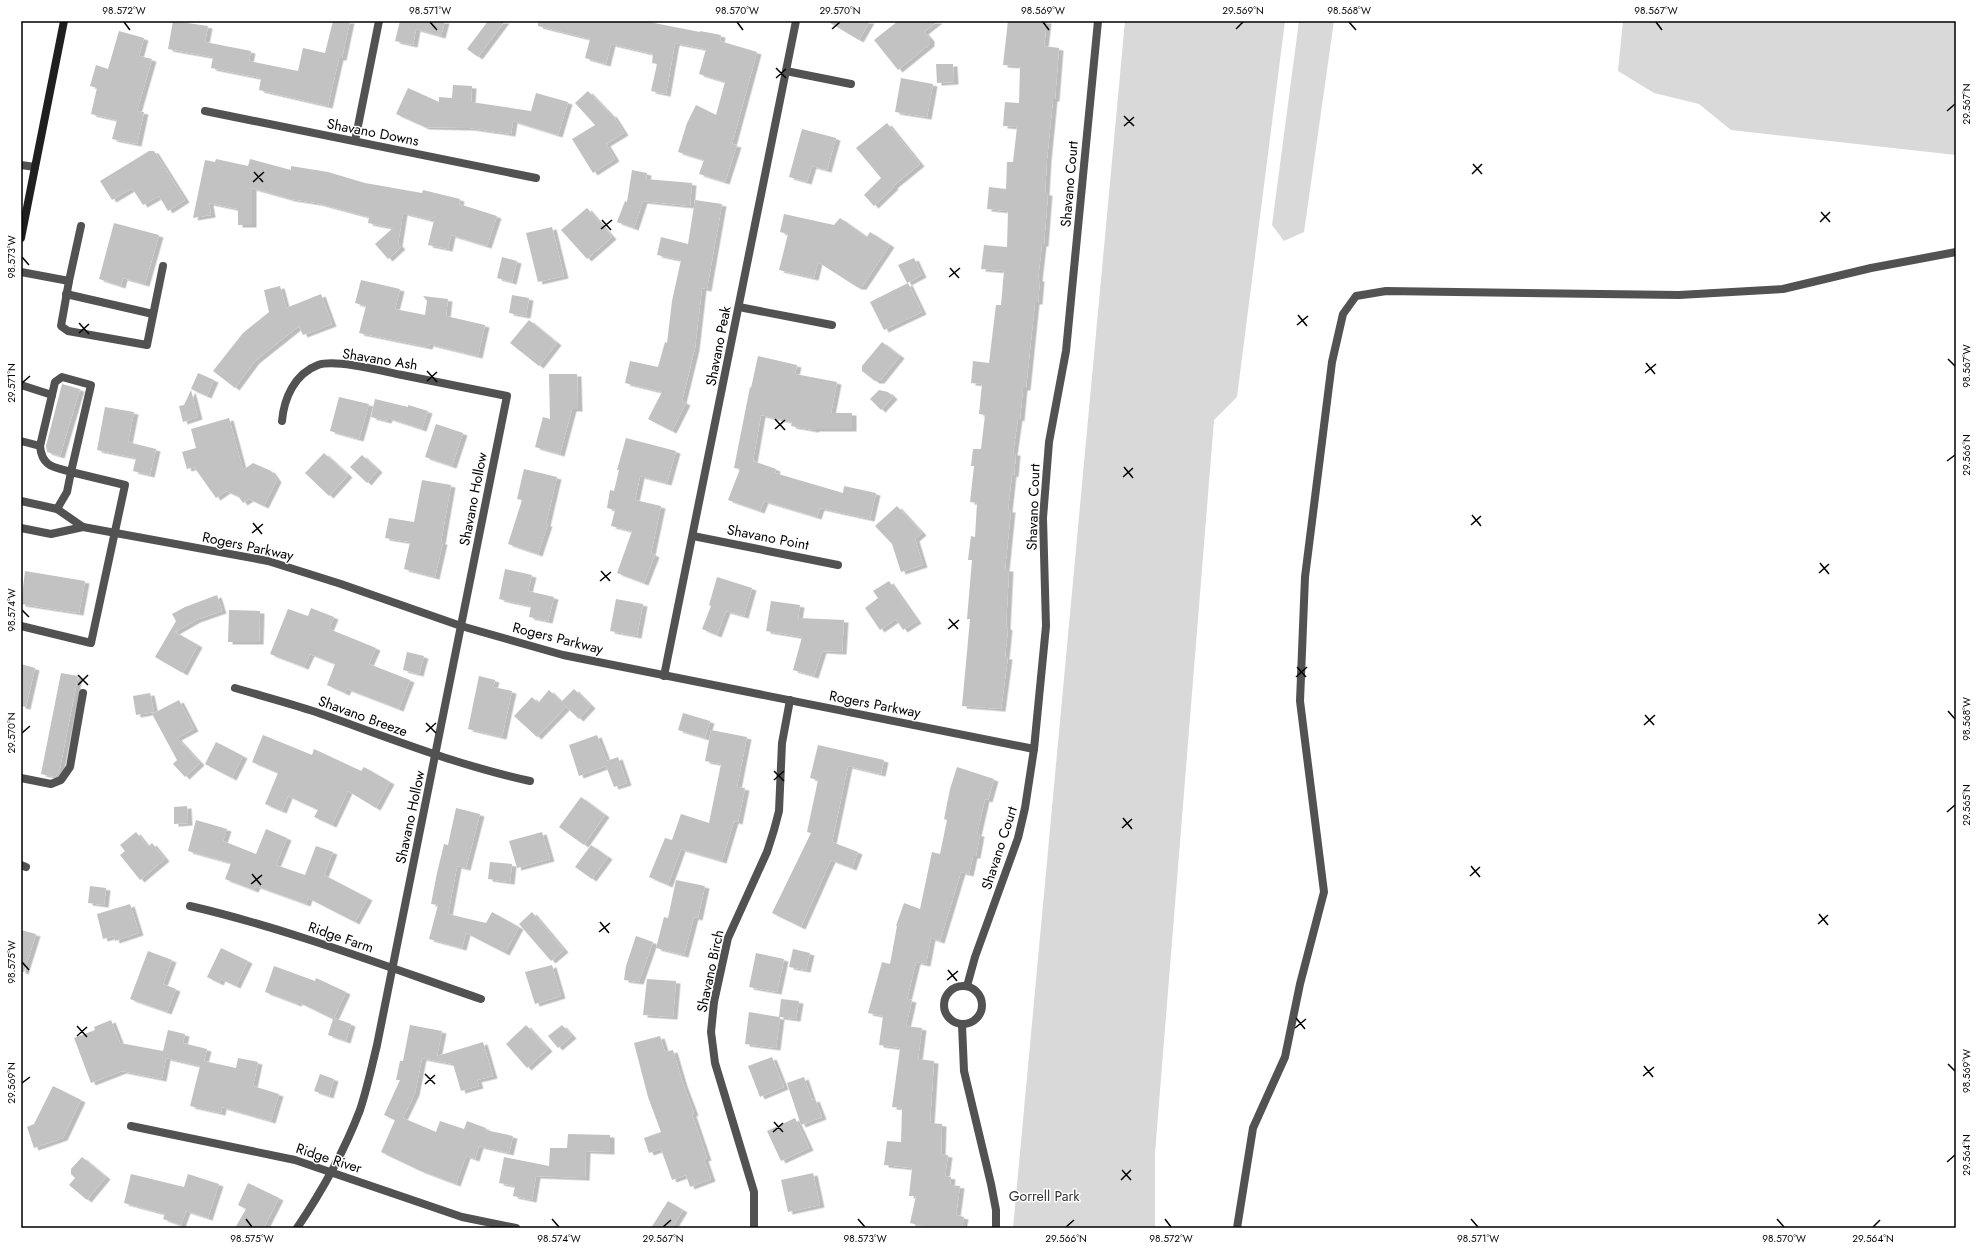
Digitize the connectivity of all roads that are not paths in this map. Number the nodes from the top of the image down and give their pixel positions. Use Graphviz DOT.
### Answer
graph roads {
  1 [pos="64,21"];
  2 [pos="379,21"];
  3 [pos="796,21"];
  4 [pos="1098,21"];
  5 [pos="786,71"];
  6 [pos="851,84"];
  7 [pos="205,112"];
  8 [pos="355,141"];
  9 [pos="21,165"];
  10 [pos="35,167"];
  11 [pos="536,178"];
  12 [pos="82,226"];
  13 [pos="21,238"];
  14 [pos="1956,252"];
  15 [pos="163,266"];
  16 [pos="21,272"];
  17 [pos="69,281"];
  18 [pos="66,294"];
  19 [pos="739,306"];
  20 [pos="153,314"];
  21 [pos="832,325"];
  22 [pos="21,384"];
  23 [pos="52,395"];
  24 [pos="507,396"];
  25 [pos="282,422"];
  26 [pos="21,441"];
  27 [pos="40,446"];
  28 [pos="71,472"];
  29 [pos="21,501"];
  30 [pos="57,509"];
  31 [pos="83,527"];
  32 [pos="21,528"];
  33 [pos="116,533"];
  34 [pos="693,536"];
  35 [pos="838,565"];
  36 [pos="21,626"];
  37 [pos="461,626"];
  38 [pos="664,676"];
  39 [pos="235,688"];
  40 [pos="83,693"];
  41 [pos="790,700"];
  42 [pos="1034,749"];
  43 [pos="436,755"];
  44 [pos="21,778"];
  45 [pos="530,781"];
  46 [pos="190,906"];
  47 [pos="393,969"];
  48 [pos="967,986"];
  49 [pos="481,999"];
  50 [pos="962,1025"];
  51 [pos="131,1126"];
  52 [pos="332,1172"];
  53 [pos="297,1228"];
  54 [pos="516,1228"];
  55 [pos="754,1228"];
  56 [pos="996,1228"];
  57 [pos="1237,1228"];
  1 -- 10 [label="main road"];
  2 -- 8 [label="street"];
  3 -- 5 [label="street, Shavano Peak"];
  4 -- 42 [label="street, Shavano Court"];
  5 -- 6 [label="street"];
  5 -- 19 [label="street, Shavano Peak"];
  7 -- 8 [label="street, Shavano Downs"];
  8 -- 11 [label="street, Shavano Downs"];
  9 -- 10 [label="street"];
  10 -- 13 [label="main road"];
  12 -- 17 [label="street"];
  14 -- 57 [label="street"];
  15 -- 20 [label="street"];
  16 -- 17 [label="street"];
  17 -- 18 [label="street"];
  18 -- 20 [label="street"];
  18 -- 20 [label="street"];
  19 -- 21 [label="street"];
  19 -- 34 [label="street, Shavano Peak"];
  22 -- 23 [label="street"];
  23 -- 27 [label="street"];
  23 -- 28 [label="street"];
  24 -- 25 [label="street, Shavano Ash"];
  24 -- 37 [label="street, Shavano Hollow"];
  26 -- 27 [label="street"];
  27 -- 28 [label="street"];
  28 -- 30 [label="street"];
  28 -- 33 [label="street"];
  29 -- 30 [label="street, Rogers Parkway"];
  30 -- 31 [label="street, Rogers Parkway"];
  31 -- 32 [label="street, Rogers Parkway"];
  31 -- 33 [label="street, Rogers Parkway"];
  33 -- 36 [label="street"];
  33 -- 37 [label="street, Rogers Parkway"];
  34 -- 35 [label="street, Shavano Point"];
  34 -- 38 [label="street, Shavano Peak"];
  37 -- 38 [label="street, Rogers Parkway"];
  37 -- 43 [label="street, Shavano Hollow"];
  38 -- 41 [label="street, Rogers Parkway"];
  39 -- 43 [label="street, Shavano Breeze"];
  40 -- 44 [label="street"];
  41 -- 42 [label="street, Rogers Parkway"];
  41 -- 55 [label="street, Shavano Birch"];
  42 -- 48 [label="street, Shavano Court"];
  43 -- 45 [label="street, Shavano Breeze"];
  43 -- 47 [label="street, Shavano Hollow"];
  46 -- 47 [label="street, Ridge Farm"];
  47 -- 49 [label="street, Ridge Farm"];
  47 -- 52 [label="street, Shavano Hollow"];
  48 -- 50 [label="street"];
  48 -- 50 [label="street"];
  50 -- 56 [label="street"];
  51 -- 52 [label="street, Ridge River"];
  52 -- 53 [label="street, Shavano Hollow"];
  52 -- 54 [label="street, Ridge River"];
}
